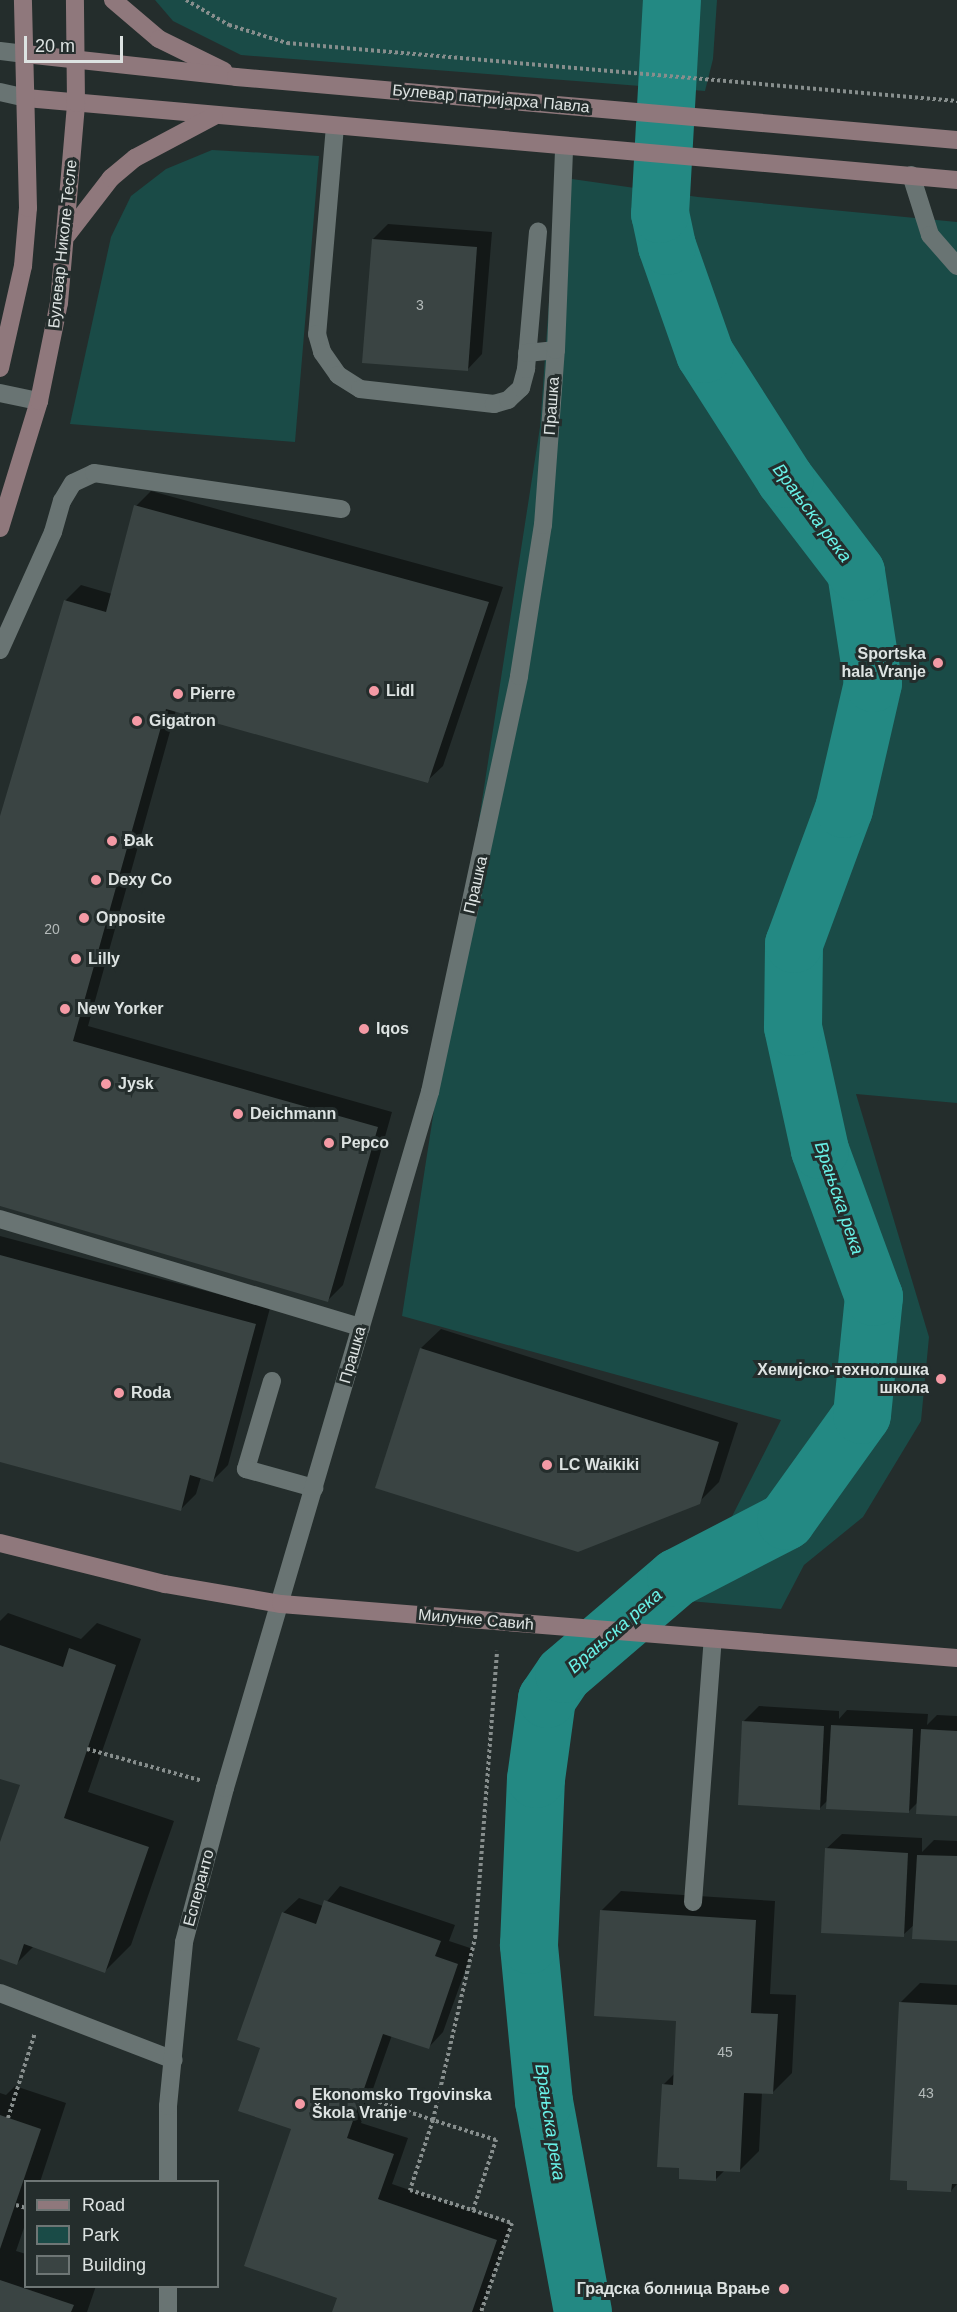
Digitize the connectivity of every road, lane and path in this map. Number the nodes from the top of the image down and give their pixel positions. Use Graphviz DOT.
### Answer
graph roads {
  1 [pos="23,0"];
  2 [pos="75,0"];
  3 [pos="112,0"];
  4 [pos="186,0"];
  5 [pos="0,51"];
  6 [pos="25,54"];
  7 [pos="77,60"];
  8 [pos="236,77"];
  9 [pos="0,92"];
  10 [pos="26,98"];
  11 [pos="957,101"];
  12 [pos="76,103"];
  13 [pos="215,115"];
  14 [pos="335,126"];
  15 [pos="957,140"];
  16 [pos="564,147"];
  17 [pos="911,175"];
  18 [pos="957,180"];
  19 [pos="538,232"];
  20 [pos="66,235"];
  21 [pos="957,266"];
  22 [pos="556,350"];
  23 [pos="527,353"];
  24 [pos="0,368"];
  25 [pos="0,393"];
  26 [pos="39,401"];
  27 [pos="341,509"];
  28 [pos="0,528"];
  29 [pos="0,650"];
  30 [pos="0,1219"];
  31 [pos="361,1327"];
  32 [pos="272,1381"];
  33 [pos="314,1488"];
  34 [pos="0,1543"];
  35 [pos="281,1604"];
  36 [pos="713,1639"];
  37 [pos="497,1652"];
  38 [pos="957,1658"];
  39 [pos="87,1749"];
  40 [pos="225,1788"];
  41 [pos="693,1902"];
  42 [pos="0,1993"];
  43 [pos="42,2010"];
  44 [pos="174,2060"];
  45 [pos="362,2096"];
  46 [pos="8,2118"];
  47 [pos="433,2120"];
  48 [pos="168,2180"];
  49 [pos="15,2205"];
  50 [pos="24,2207"];
  51 [pos="473,2210"];
  52 [pos="168,2288"];
  53 [pos="168,2312"];
  54 [pos="481,2312"];
  1 -- 6 [label="main road"];
  2 -- 7 [label="main road, Булевар Николе Тесле"];
  3 -- 8 [label="main road"];
  4 -- 11 [label="path"];
  5 -- 6 [label="street"];
  6 -- 7 [label="main road, Булевар патријарха Павла"];
  6 -- 10 [label="main road"];
  7 -- 8 [label="main road, Булевар патријарха Павла"];
  7 -- 12 [label="main road, Булевар Николе Тесле"];
  8 -- 15 [label="main road, Булевар патријарха Павла"];
  9 -- 10 [label="street"];
  10 -- 12 [label="main road"];
  10 -- 24 [label="main road"];
  12 -- 13 [label="main road"];
  12 -- 20 [label="main road, Булевар Николе Тесле"];
  13 -- 14 [label="main road"];
  13 -- 20 [label="main road"];
  14 -- 16 [label="main road"];
  14 -- 23 [label="street"];
  16 -- 17 [label="main road"];
  16 -- 22 [label="street, Прашка"];
  17 -- 18 [label="main road"];
  17 -- 21 [label="street"];
  19 -- 23 [label="street"];
  20 -- 26 [label="main road, Булевар Николе Тесле"];
  22 -- 23 [label="street"];
  22 -- 31 [label="street, Прашка"];
  25 -- 26 [label="street"];
  26 -- 28 [label="main road, Булевар Николе Тесле"];
  27 -- 29 [label="street"];
  30 -- 31 [label="street"];
  31 -- 33 [label="street, Прашка"];
  32 -- 33 [label="street"];
  33 -- 35 [label="street, Прашка"];
  34 -- 35 [label="main road, Милунке Савић"];
  35 -- 36 [label="main road, Милунке Савић"];
  35 -- 40 [label="street, Есперанто"];
  36 -- 38 [label="main road, Милунке Савић"];
  36 -- 41 [label="street"];
  37 -- 47 [label="path"];
  39 -- 40 [label="path"];
  40 -- 44 [label="street, Есперанто"];
  42 -- 43 [label="street"];
  43 -- 44 [label="street"];
  43 -- 46 [label="path"];
  44 -- 48 [label="street, Есперанто"];
  45 -- 47 [label="path"];
  47 -- 51 [label="path"];
  47 -- 51 [label="path"];
  49 -- 50 [label="path"];
  51 -- 54 [label="path"];
  52 -- 53 [label="street"];
}
